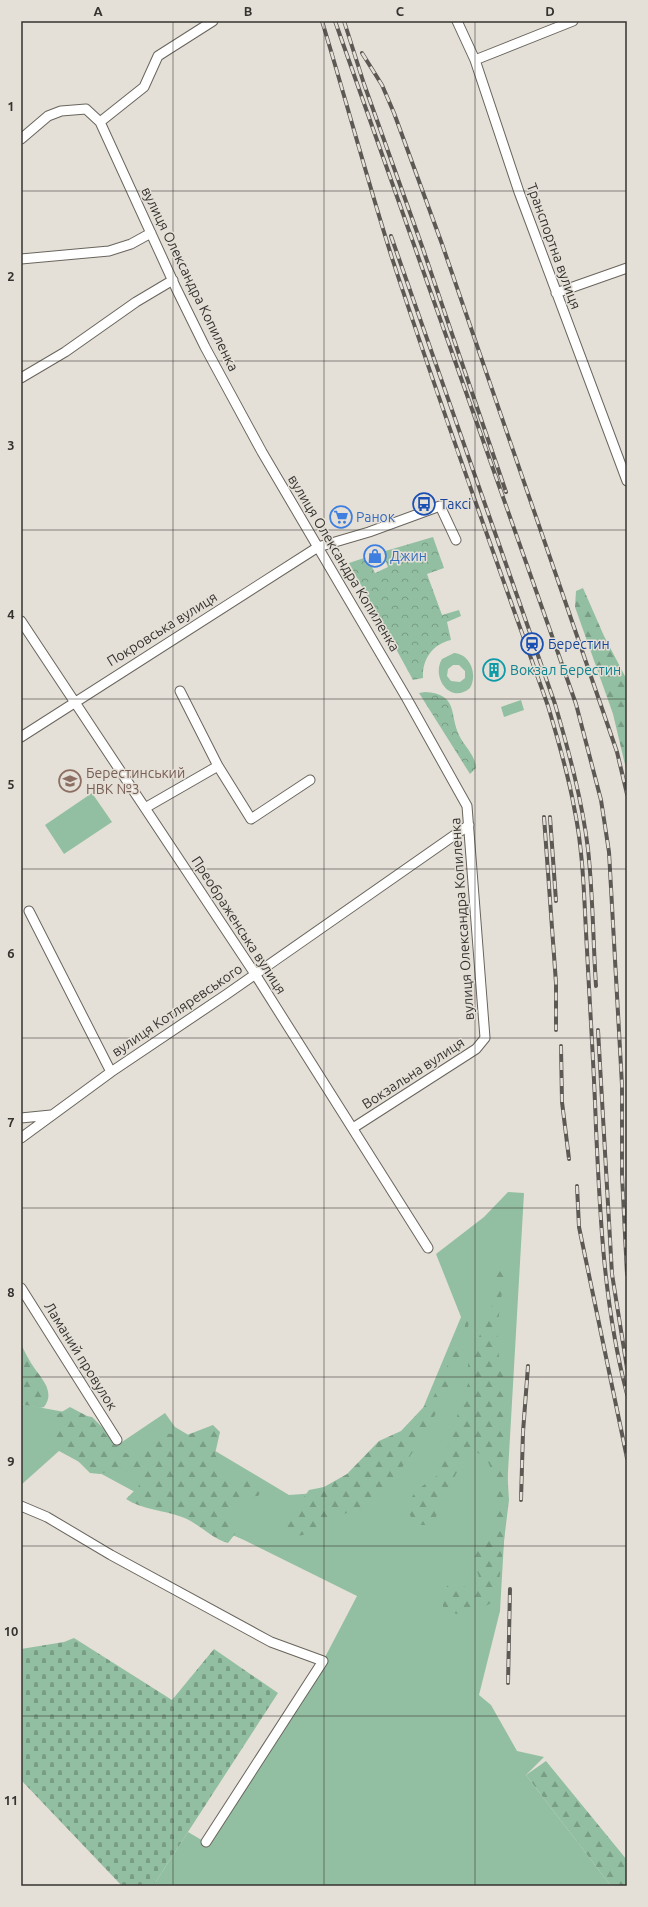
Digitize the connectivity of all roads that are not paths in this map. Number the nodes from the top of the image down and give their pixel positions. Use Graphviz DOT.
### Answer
graph roads {
  1 [pos="213,21"];
  2 [pos="457,21"];
  3 [pos="573,21"];
  4 [pos="475,60"];
  5 [pos="100,122"];
  6 [pos="21,139"];
  7 [pos="151,233"];
  8 [pos="21,259"];
  9 [pos="627,268"];
  10 [pos="173,280"];
  11 [pos="556,293"];
  12 [pos="21,378"];
  13 [pos="627,481"];
  14 [pos="456,540"];
  15 [pos="318,547"];
  16 [pos="21,621"];
  17 [pos="180,691"];
  18 [pos="74,702"];
  19 [pos="21,737"];
  20 [pos="218,766"];
  21 [pos="310,780"];
  22 [pos="145,808"];
  23 [pos="470,825"];
  24 [pos="29,911"];
  25 [pos="255,974"];
  26 [pos="485,1038"];
  27 [pos="111,1072"];
  28 [pos="51,1116"];
  29 [pos="21,1118"];
  30 [pos="353,1128"];
  31 [pos="21,1138"];
  32 [pos="428,1248"];
  33 [pos="21,1288"];
  34 [pos="117,1440"];
  35 [pos="21,1506"];
  36 [pos="206,1842"];
  1 -- 5 [label="street"];
  2 -- 4 [label="street, Транспортна вулиця"];
  3 -- 4 [label="street"];
  4 -- 11 [label="street, Транспортна вулиця"];
  5 -- 6 [label="street"];
  5 -- 7 [label="street, вулиця Олександра Копиленка"];
  7 -- 8 [label="street"];
  7 -- 10 [label="street, вулиця Олександра Копиленка"];
  9 -- 11 [label="street"];
  10 -- 12 [label="street"];
  10 -- 15 [label="street, вулиця Олександра Копиленка"];
  11 -- 13 [label="street, Транспортна вулиця"];
  14 -- 15 [label="street, Покровська вулиця"];
  15 -- 18 [label="street, Покровська вулиця"];
  15 -- 23 [label="street, вулиця Олександра Копиленка"];
  16 -- 18 [label="street, Преображенська вулиця"];
  17 -- 20 [label="street"];
  18 -- 19 [label="street, Покровська вулиця"];
  18 -- 22 [label="street, Преображенська вулиця"];
  20 -- 21 [label="street"];
  20 -- 22 [label="street"];
  22 -- 25 [label="street, Преображенська вулиця"];
  23 -- 25 [label="street, вулиця Котляревського"];
  23 -- 26 [label="street, вулиця Олександра Копиленка"];
  24 -- 27 [label="street"];
  25 -- 27 [label="street, вулиця Котляревського"];
  25 -- 30 [label="street, Преображенська вулиця"];
  26 -- 30 [label="street, Вокзальна вулиця"];
  27 -- 28 [label="street, вулиця Котляревського"];
  28 -- 29 [label="street"];
  28 -- 31 [label="street, вулиця Котляревського"];
  30 -- 32 [label="street, Преображенська вулиця"];
  33 -- 34 [label="street, Ламаний провулок"];
  35 -- 36 [label="street"];
}
